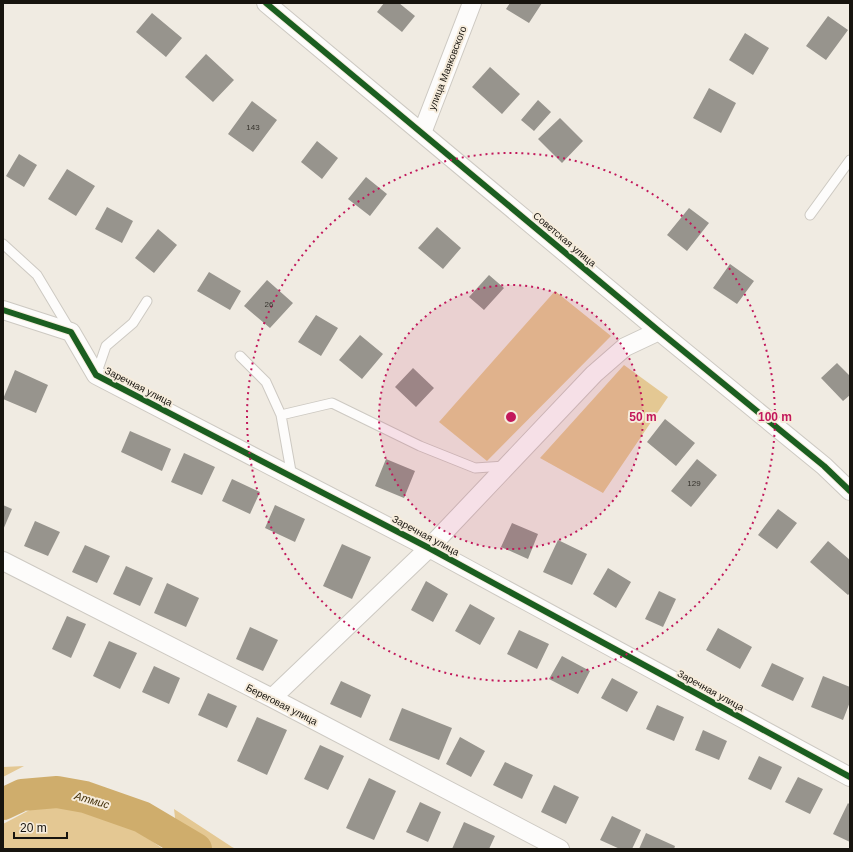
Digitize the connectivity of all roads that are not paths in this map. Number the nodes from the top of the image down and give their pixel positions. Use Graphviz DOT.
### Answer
graph roads {
  1 [pos="266,3"];
  2 [pos="472,3"];
  3 [pos="422,133"];
  4 [pos="850,160"];
  5 [pos="810,215"];
  6 [pos="3,244"];
  7 [pos="147,301"];
  8 [pos="3,310"];
  9 [pos="659,331"];
  10 [pos="71,332"];
  11 [pos="240,356"];
  12 [pos="96,374"];
  13 [pos="281,415"];
  14 [pos="506,466"];
  15 [pos="292,477"];
  16 [pos="850,491"];
  17 [pos="429,548"];
  18 [pos="3,561"];
  19 [pos="272,698"];
  20 [pos="850,777"];
  21 [pos="560,849"];
  1 -- 3 [label="street, Советская улица"];
  2 -- 3 [label="street, улица Маяковского"];
  3 -- 9 [label="street, Советская улица"];
  4 -- 5 [label="lane"];
  6 -- 10 [label="lane"];
  7 -- 12 [label="lane"];
  8 -- 10 [label="street"];
  9 -- 14 [label="street"];
  9 -- 16 [label="street, Советская улица"];
  10 -- 12 [label="street, Заречная улица"];
  11 -- 13 [label="lane"];
  12 -- 15 [label="street, Заречная улица"];
  13 -- 14 [label="lane"];
  13 -- 15 [label="lane"];
  14 -- 17 [label="street"];
  15 -- 17 [label="street, Заречная улица"];
  17 -- 19 [label="street"];
  17 -- 20 [label="street, Заречная улица"];
  18 -- 19 [label="street, Береговая улица"];
  19 -- 21 [label="street, Береговая улица"];
}
